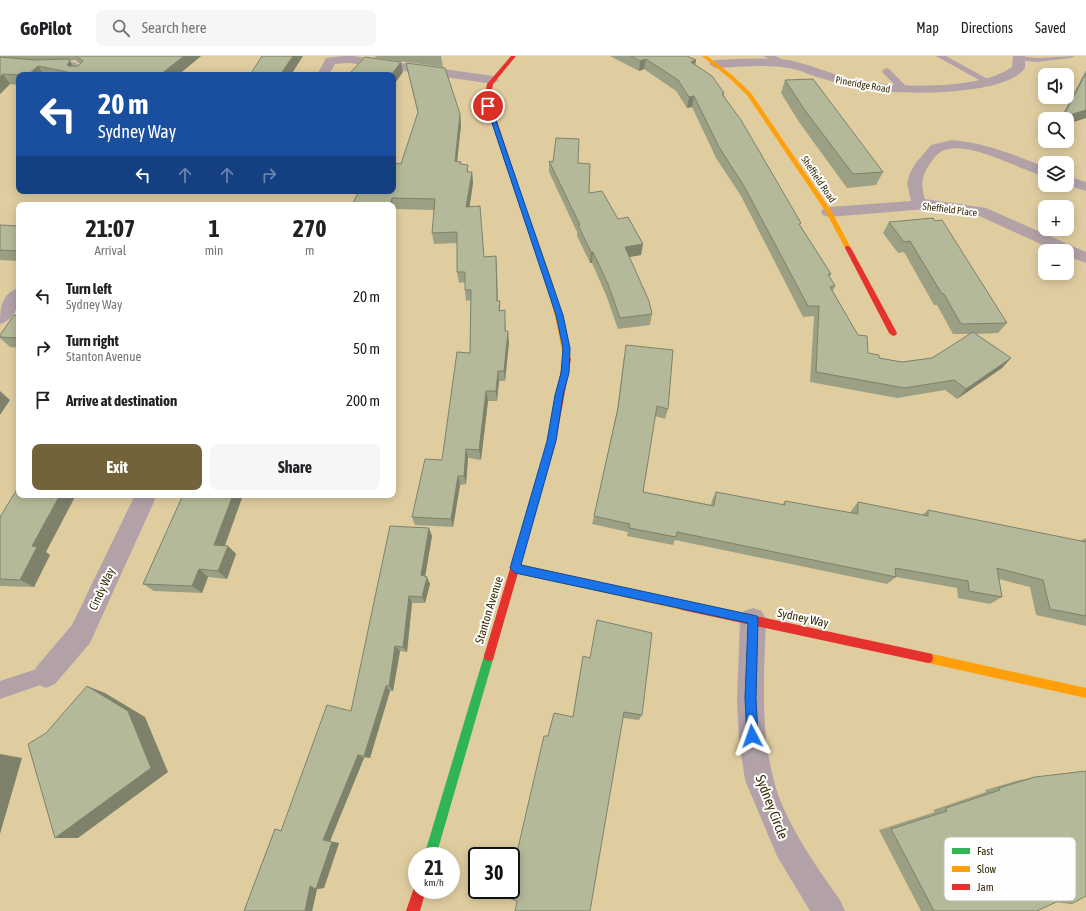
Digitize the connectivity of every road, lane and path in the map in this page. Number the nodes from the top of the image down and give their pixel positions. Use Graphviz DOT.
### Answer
graph roads {
  1 [pos="514,56"];
  2 [pos="704,56"];
  3 [pos="767,56"];
  4 [pos="940,56"];
  5 [pos="1071,56"];
  6 [pos="1019,57"];
  7 [pos="715,64"];
  8 [pos="48,65"];
  9 [pos="791,65"];
  10 [pos="886,71"];
  11 [pos="82,72"];
  12 [pos="324,72"];
  13 [pos="493,80"];
  14 [pos="991,83"];
  15 [pos="905,90"];
  16 [pos="1038,169"];
  17 [pos="1074,183"];
  18 [pos="1085,187"];
  19 [pos="920,205"];
  20 [pos="828,212"];
  21 [pos="1086,258"];
  22 [pos="0,293"];
  23 [pos="16,294"];
  24 [pos="16,298"];
  25 [pos="0,318"];
  26 [pos="893,333"];
  27 [pos="145,498"];
  28 [pos="515,568"];
  29 [pos="753,620"];
  30 [pos="46,675"];
  31 [pos="0,690"];
  32 [pos="1086,693"];
  33 [pos="433,847"];
  34 [pos="417,899"];
  35 [pos="414,911"];
  36 [pos="828,911"];
  1 -- 13 [label="street, Stanton Avenue"];
  2 -- 7 [label="street, Sheffield Road"];
  3 -- 9 [label="lane"];
  4 -- 14 [label="lane"];
  5 -- 6 [label="lane"];
  6 -- 14 [label="street, Pineridge Road"];
  7 -- 9 [label="street, Pineridge Road"];
  7 -- 20 [label="street, Sheffield Road"];
  8 -- 11 [label="lane"];
  9 -- 15 [label="street, Pineridge Road"];
  10 -- 15 [label="lane"];
  12 -- 13 [label="street"];
  13 -- 28 [label="street, Stanton Avenue"];
  14 -- 15 [label="street, Pineridge Road"];
  16 -- 19 [label="street"];
  17 -- 18 [label="street"];
  19 -- 20 [label="street, Sheffield Place"];
  19 -- 21 [label="street, Sheffield Place"];
  20 -- 26 [label="street, Sheffield Road"];
  22 -- 23 [label="street"];
  24 -- 25 [label="street"];
  27 -- 30 [label="street, Cindy Way"];
  28 -- 29 [label="street, Sydney Way"];
  28 -- 33 [label="street, Stanton Avenue"];
  29 -- 32 [label="street, Sydney Way"];
  29 -- 36 [label="street, Sydney Circle"];
  30 -- 31 [label="lane"];
  34 -- 35 [label="street"];
}
